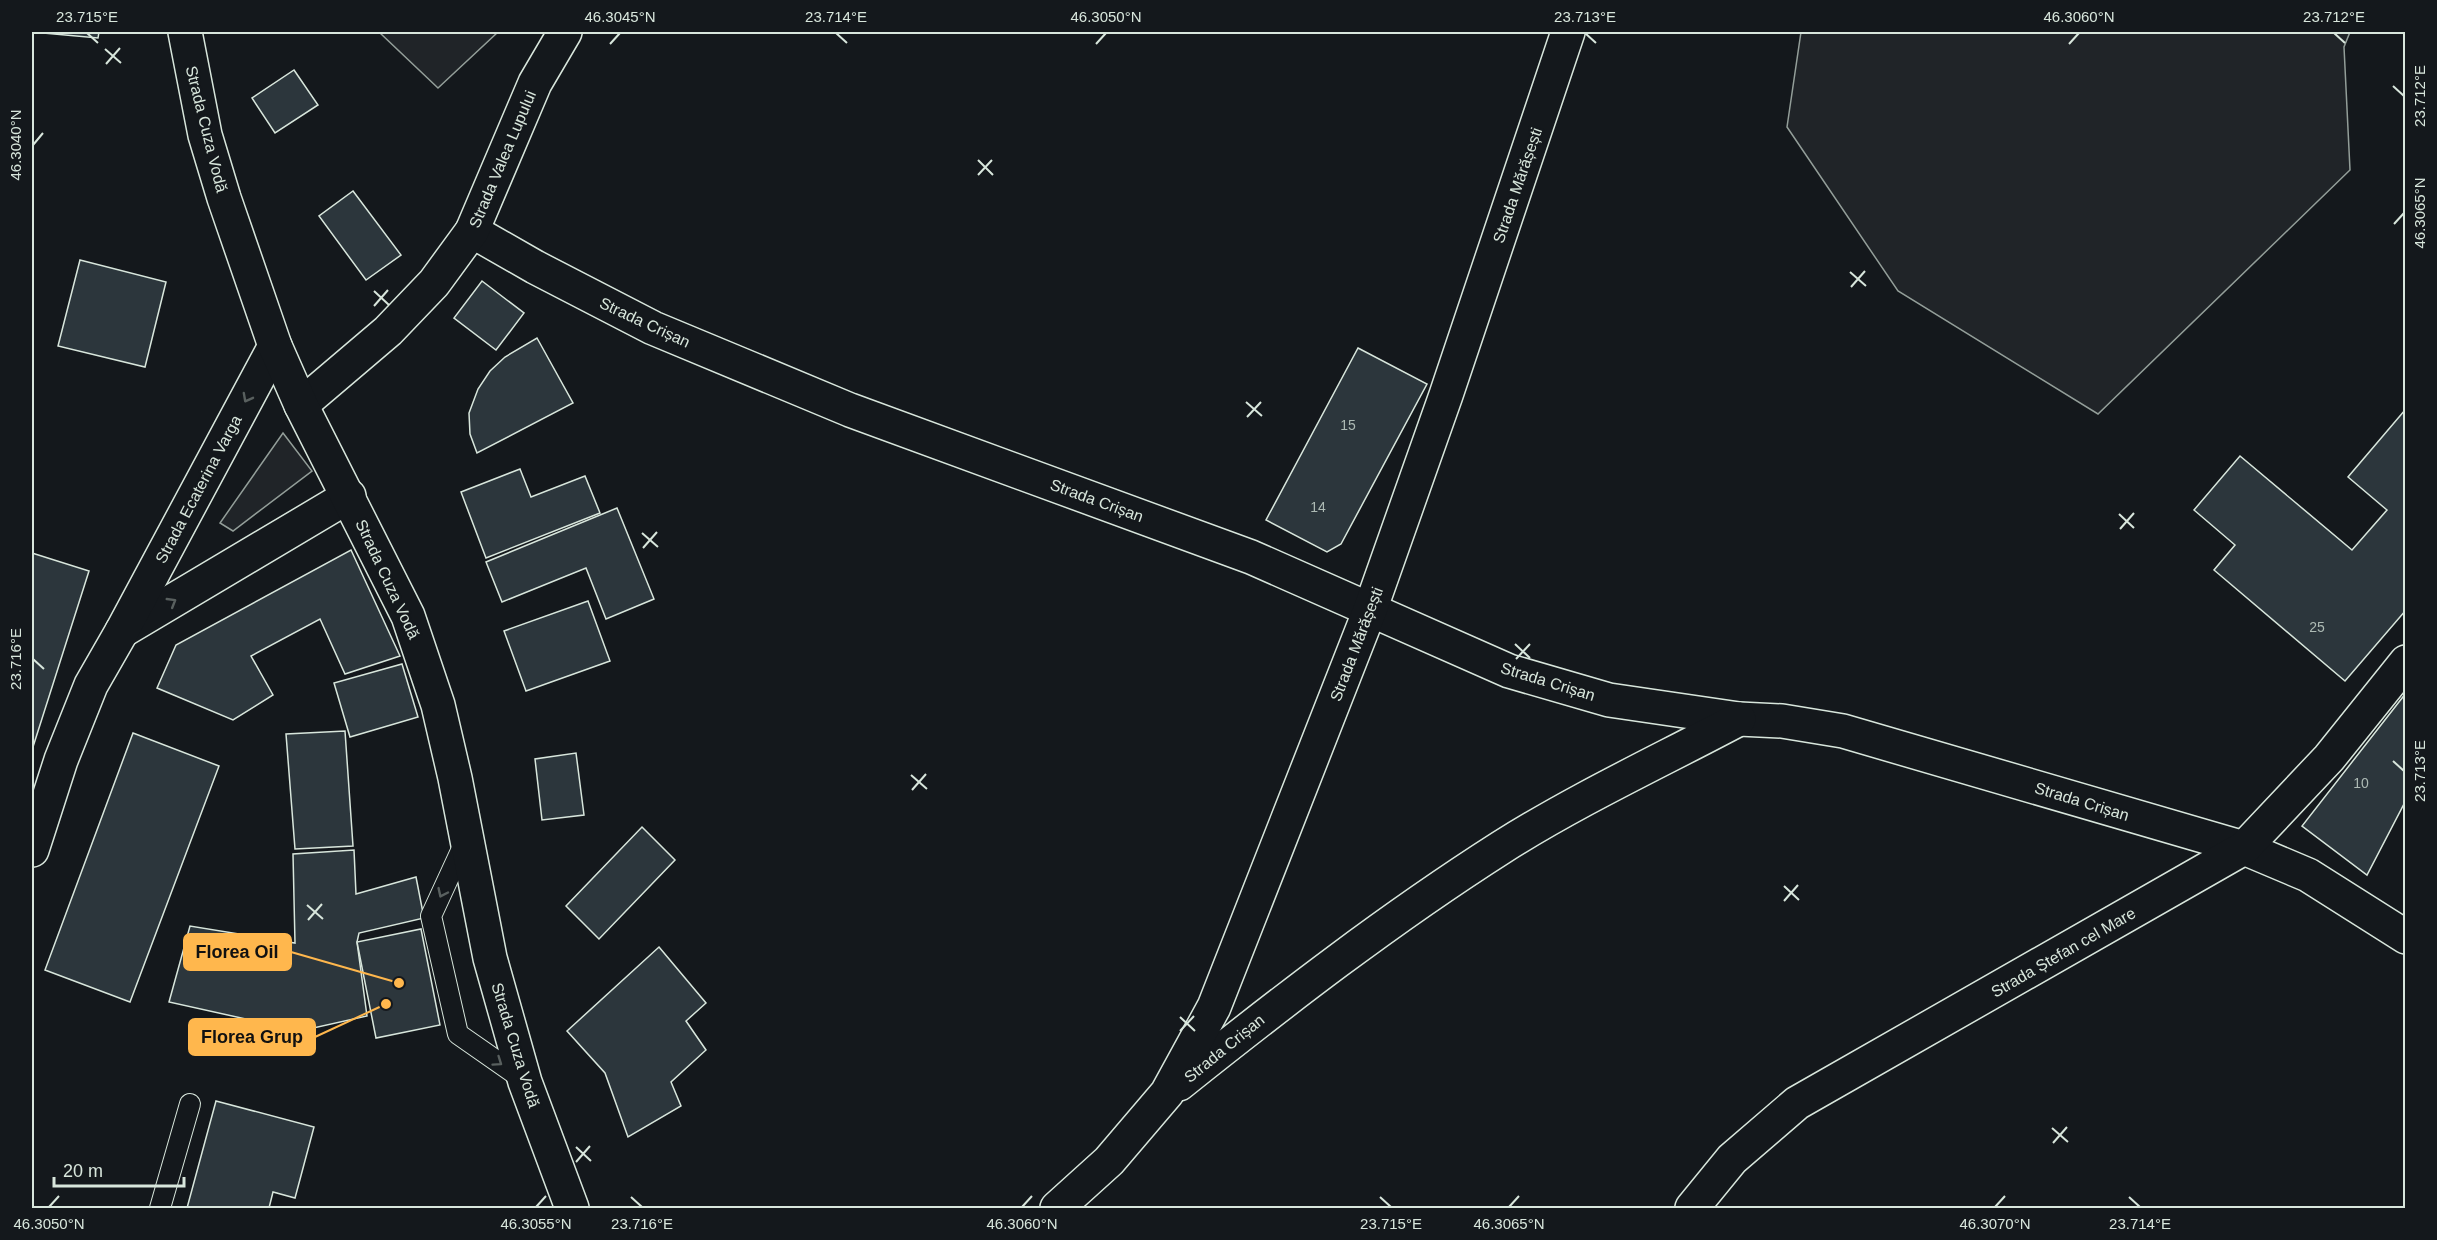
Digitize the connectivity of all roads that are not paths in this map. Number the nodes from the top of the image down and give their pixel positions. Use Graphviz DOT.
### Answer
graph roads {
  1 [pos="185,32"];
  2 [pos="566,32"];
  3 [pos="1568,32"];
  4 [pos="472,231"];
  5 [pos="275,346"];
  6 [pos="301,405"];
  7 [pos="349,496"];
  8 [pos="1370,610"];
  9 [pos="122,632"];
  10 [pos="2406,662"];
  11 [pos="1739,719"];
  12 [pos="466,840"];
  13 [pos="2244,849"];
  14 [pos="32,850"];
  15 [pos="2406,938"];
  16 [pos="525,1082"];
  17 [pos="1167,1093"];
  18 [pos="190,1104"];
  19 [pos="160,1209"];
  20 [pos="572,1209"];
  21 [pos="1057,1209"];
  22 [pos="1692,1209"];
  1 -- 5 [label="street, Strada Cuza Vodă"];
  2 -- 4 [label="street, Strada Valea Lupului"];
  3 -- 8 [label="street, Strada Mărășești"];
  4 -- 6 [label="street, Strada Valea Lupului"];
  4 -- 8 [label="street, Strada Crișan"];
  5 -- 6 [label="street, Strada Cuza Vodă"];
  5 -- 9 [label="street, Strada Ecaterina Varga, one-way"];
  6 -- 7 [label="street, Strada Cuza Vodă"];
  9 -- 7 [label="street, Strada Ecaterina Varga, one-way"];
  7 -- 12 [label="street, Strada Cuza Vodă"];
  8 -- 11 [label="street, Strada Crișan"];
  8 -- 17 [label="street, Strada Mărășești"];
  9 -- 14 [label="street, Strada Ecaterina Varga"];
  10 -- 13 [label="street, Strada Ștefan cel Mare"];
  11 -- 13 [label="street, Strada Crișan"];
  11 -- 17 [label="street, Strada Crișan"];
  12 -- 16 [label="street, Strada Cuza Vodă"];
  12 -- 16 [label="lane, one-way"];
  13 -- 15 [label="street, Strada Crișan"];
  13 -- 22 [label="street, Strada Ștefan cel Mare"];
  16 -- 20 [label="street, Strada Cuza Vodă"];
  17 -- 21 [label="street, Strada Mărășești"];
  18 -- 19 [label="lane"];
}
